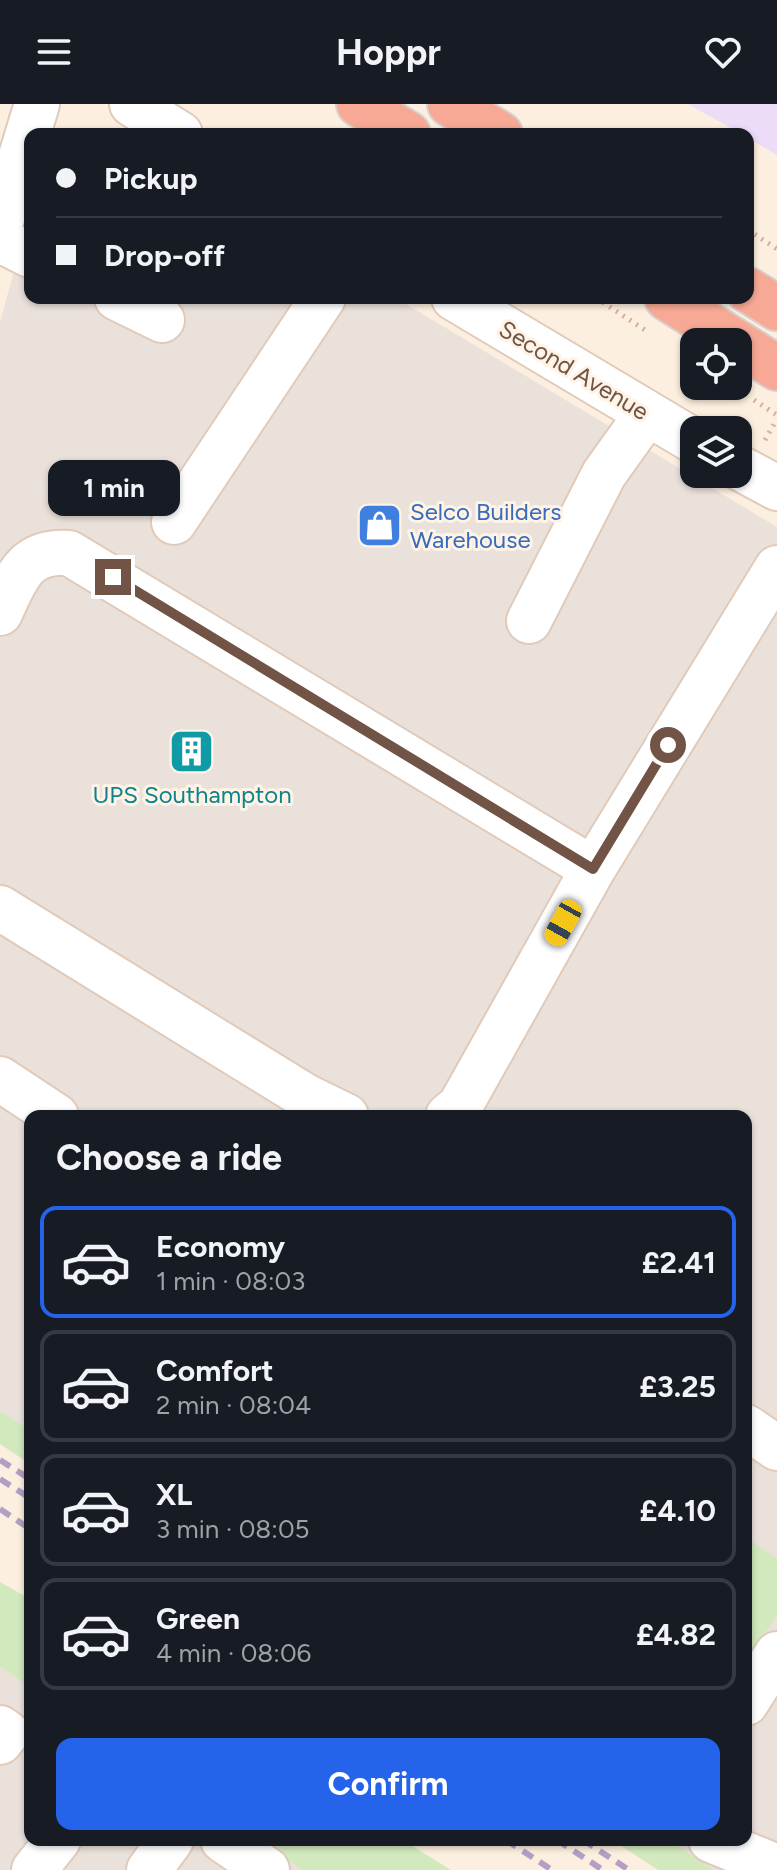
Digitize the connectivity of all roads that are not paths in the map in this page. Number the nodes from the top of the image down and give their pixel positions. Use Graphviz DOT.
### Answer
graph roads {
  1 [pos="37,104"];
  2 [pos="132,104"];
  3 [pos="359,104"];
  4 [pos="450,104"];
  5 [pos="30,128"];
  6 [pos="170,128"];
  7 [pos="398,128"];
  8 [pos="490,128"];
  9 [pos="24,147"];
  10 [pos="0,225"];
  11 [pos="0,240"];
  12 [pos="24,252"];
  13 [pos="754,294"];
  14 [pos="129,304"];
  15 [pos="319,304"];
  16 [pos="464,304"];
  17 [pos="677,304"];
  18 [pos="777,308"];
  19 [pos="162,320"];
  20 [pos="715,328"];
  21 [pos="752,352"];
  22 [pos="777,368"];
  23 [pos="647,414"];
  24 [pos="680,433"];
  25 [pos="752,475"];
  26 [pos="777,488"];
  27 [pos="174,522"];
  28 [pos="777,568"];
  29 [pos="0,613"];
  30 [pos="529,621"];
  31 [pos="593,869"];
  32 [pos="0,908"];
  33 [pos="0,1079"];
  34 [pos="47,1110"];
  35 [pos="334,1110"];
  36 [pos="455,1110"];
  37 [pos="752,1431"];
  38 [pos="777,1448"];
  39 [pos="777,1654"];
  40 [pos="752,1694"];
  41 [pos="0,1728"];
  42 [pos="0,1742"];
  43 [pos="53,1846"];
  44 [pos="167,1846"];
  45 [pos="726,1846"];
  46 [pos="777,1867"];
  47 [pos="34,1870"];
  48 [pos="149,1870"];
  1 -- 5 [label="street"];
  2 -- 6 [label="street"];
  3 -- 7 [label="highway"];
  4 -- 8 [label="highway"];
  9 -- 10 [label="street"];
  11 -- 12 [label="street"];
  13 -- 18 [label="highway"];
  14 -- 19 [label="street"];
  15 -- 27 [label="street"];
  16 -- 23 [label="street, Second Avenue"];
  17 -- 20 [label="highway"];
  21 -- 22 [label="highway"];
  23 -- 24 [label="street, Second Avenue"];
  23 -- 30 [label="street"];
  25 -- 26 [label="street"];
  28 -- 31 [label="street"];
  29 -- 31 [label="street"];
  31 -- 36 [label="street"];
  32 -- 35 [label="street"];
  33 -- 34 [label="street"];
  37 -- 38 [label="street"];
  39 -- 40 [label="street"];
  41 -- 42 [label="street"];
  43 -- 47 [label="street"];
  44 -- 48 [label="street"];
  45 -- 46 [label="street"];
}
